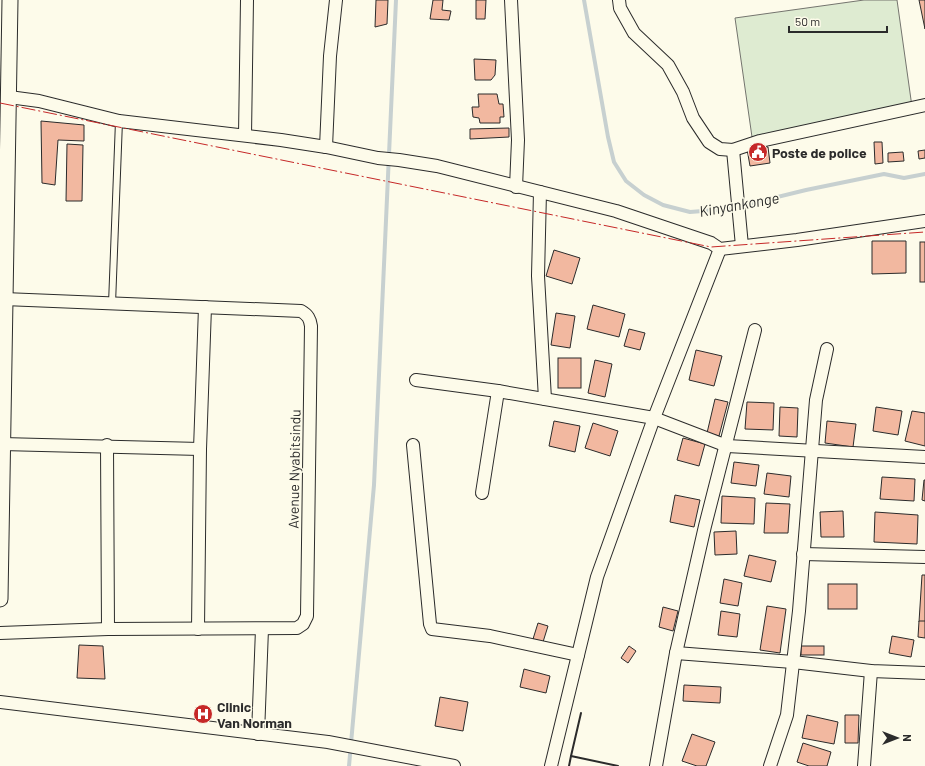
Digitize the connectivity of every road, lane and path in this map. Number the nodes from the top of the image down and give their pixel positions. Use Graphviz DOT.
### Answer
graph roads {
  1 [pos="10,0"];
  2 [pos="247,0"];
  3 [pos="336,0"];
  4 [pos="511,0"];
  5 [pos="619,0"];
  6 [pos="9,97"];
  7 [pos="925,106"];
  8 [pos="119,121"];
  9 [pos="245,136"];
  10 [pos="326,147"];
  11 [pos="733,150"];
  12 [pos="516,186"];
  13 [pos="540,192"];
  14 [pos="925,221"];
  15 [pos="742,246"];
  16 [pos="720,250"];
  17 [pos="2,299"];
  18 [pos="112,304"];
  19 [pos="205,307"];
  20 [pos="755,330"];
  21 [pos="827,349"];
  22 [pos="416,380"];
  23 [pos="498,391"];
  24 [pos="545,399"];
  25 [pos="654,418"];
  26 [pos="2,444"];
  27 [pos="107,445"];
  28 [pos="413,445"];
  29 [pos="727,446"];
  30 [pos="200,449"];
  31 [pos="811,451"];
  32 [pos="925,457"];
  33 [pos="482,493"];
  34 [pos="803,554"];
  35 [pos="925,558"];
  36 [pos="0,599"];
  37 [pos="108,628"];
  38 [pos="198,629"];
  39 [pos="262,629"];
  40 [pos="0,633"];
  41 [pos="676,653"];
  42 [pos="578,656"];
  43 [pos="793,662"];
  44 [pos="871,671"];
  45 [pos="925,673"];
  46 [pos="0,702"];
  47 [pos="258,734"];
  48 [pos="454,766"];
  49 [pos="551,766"];
  50 [pos="656,766"];
  51 [pos="770,766"];
  52 [pos="864,766"];
  1 -- 6 [label="street"];
  2 -- 9 [label="street"];
  3 -- 10 [label="street"];
  4 -- 12 [label="street"];
  5 -- 11 [label="street"];
  6 -- 8 [label="street"];
  6 -- 17 [label="street"];
  7 -- 11 [label="street"];
  8 -- 9 [label="street"];
  8 -- 18 [label="lane"];
  9 -- 10 [label="street"];
  10 -- 12 [label="street"];
  11 -- 15 [label="street"];
  12 -- 13 [label="street"];
  13 -- 16 [label="street"];
  13 -- 24 [label="street"];
  14 -- 15 [label="street"];
  15 -- 16 [label="street"];
  16 -- 25 [label="street"];
  17 -- 18 [label="street, Avenue Nyabitsindu"];
  17 -- 26 [label="street"];
  18 -- 19 [label="street, Avenue Nyabitsindu"];
  19 -- 30 [label="street"];
  19 -- 39 [label="street, Avenue Nyabitsindu"];
  20 -- 29 [label="street"];
  21 -- 31 [label="street"];
  22 -- 23 [label="street"];
  23 -- 24 [label="street"];
  23 -- 33 [label="street"];
  24 -- 25 [label="street"];
  25 -- 29 [label="street"];
  25 -- 42 [label="street"];
  26 -- 27 [label="street"];
  26 -- 36 [label="street"];
  27 -- 30 [label="street"];
  27 -- 37 [label="street"];
  28 -- 42 [label="street"];
  29 -- 31 [label="street"];
  29 -- 41 [label="street"];
  30 -- 38 [label="street"];
  31 -- 32 [label="street"];
  31 -- 34 [label="street"];
  34 -- 35 [label="street"];
  34 -- 43 [label="street"];
  37 -- 38 [label="street, Avenue Nyabitsindu"];
  37 -- 40 [label="street, Avenue Nyabitsindu"];
  38 -- 39 [label="street, Avenue Nyabitsindu"];
  39 -- 47 [label="street"];
  41 -- 43 [label="street"];
  41 -- 50 [label="street"];
  42 -- 49 [label="street"];
  43 -- 44 [label="street"];
  43 -- 51 [label="street"];
  44 -- 45 [label="street"];
  44 -- 52 [label="street"];
  46 -- 47 [label="street"];
  47 -- 48 [label="street"];
}
